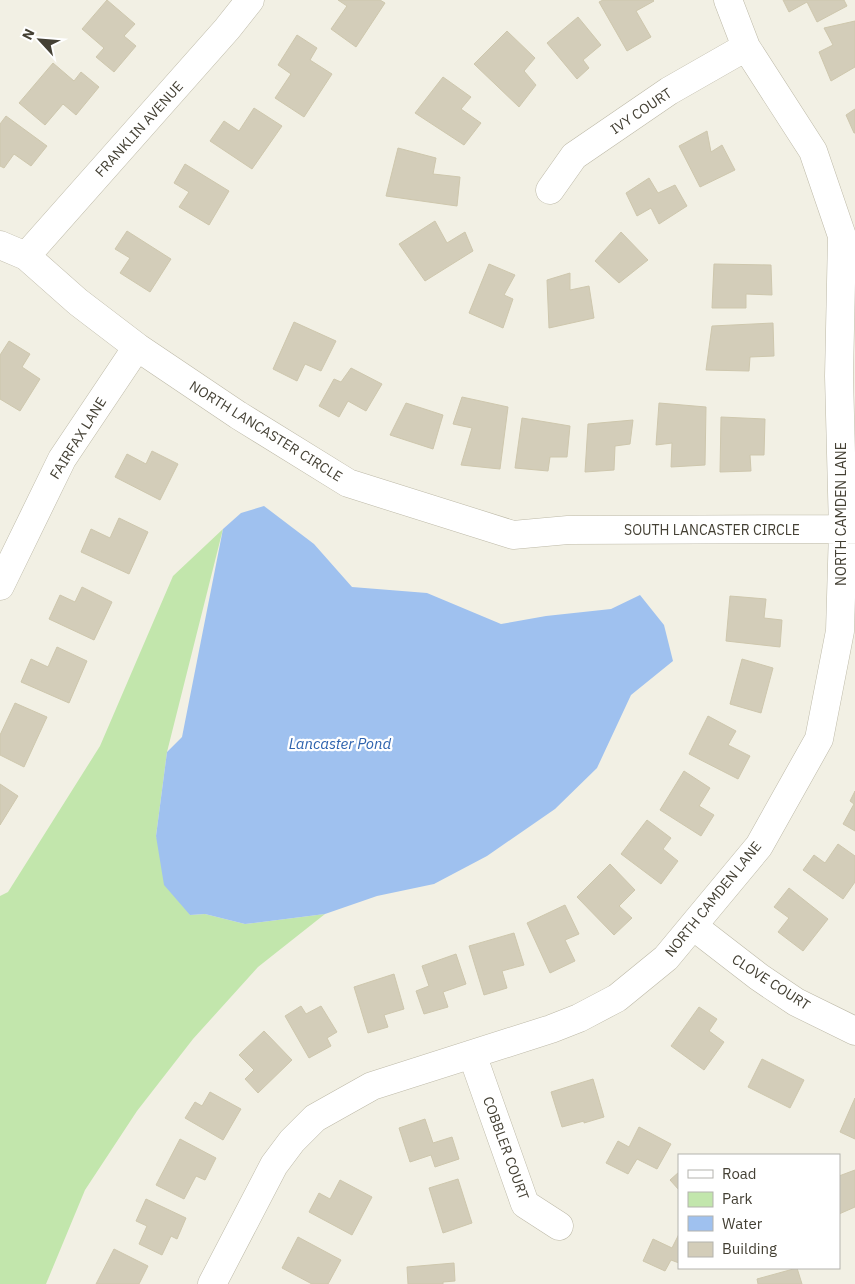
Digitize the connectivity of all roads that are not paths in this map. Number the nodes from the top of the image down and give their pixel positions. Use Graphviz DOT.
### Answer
graph roads {
  1 [pos="250,0"];
  2 [pos="728,0"];
  3 [pos="746,47"];
  4 [pos="550,190"];
  5 [pos="0,245"];
  6 [pos="26,256"];
  7 [pos="137,347"];
  8 [pos="568,530"];
  9 [pos="849,530"];
  10 [pos="0,586"];
  11 [pos="693,926"];
  12 [pos="855,1031"];
  13 [pos="472,1054"];
  14 [pos="559,1226"];
  15 [pos="212,1284"];
  1 -- 6 [label="street, FRANKLIN AVENUE"];
  2 -- 3 [label="street, NORTH CAMDEN LANE"];
  3 -- 4 [label="street, IVY COURT"];
  3 -- 9 [label="street, NORTH CAMDEN LANE"];
  5 -- 6 [label="street, NORTH LANCASTER CIRCLE"];
  6 -- 7 [label="street, NORTH LANCASTER CIRCLE"];
  7 -- 8 [label="street, NORTH LANCASTER CIRCLE"];
  7 -- 10 [label="street, FAIRFAX LANE"];
  8 -- 9 [label="street, SOUTH LANCASTER CIRCLE"];
  9 -- 11 [label="street, NORTH CAMDEN LANE"];
  11 -- 12 [label="street, CLOVE COURT"];
  11 -- 13 [label="street, NORTH CAMDEN LANE"];
  13 -- 14 [label="street, COBBLER COURT"];
  13 -- 15 [label="street, NORTH CAMDEN LANE"];
}
